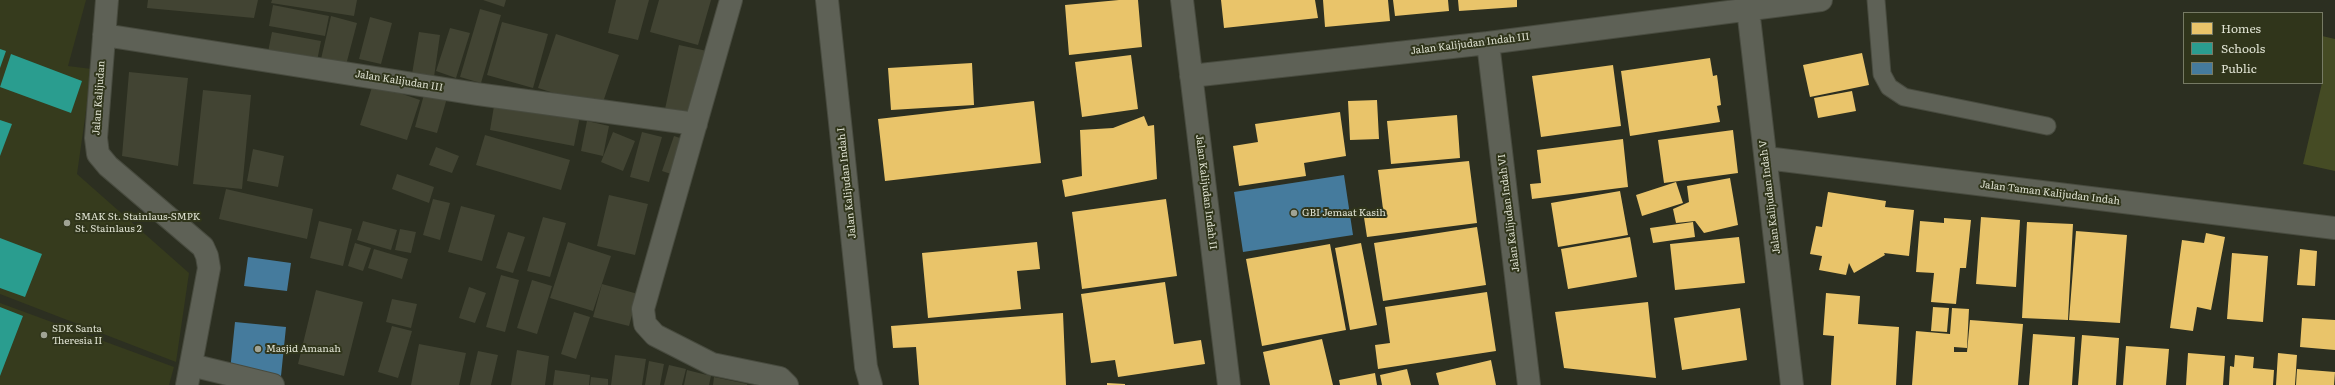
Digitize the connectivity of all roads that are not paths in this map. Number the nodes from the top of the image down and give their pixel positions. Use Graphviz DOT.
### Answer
graph roads {
  1 [pos="731,0"];
  2 [pos="827,0"];
  3 [pos="1182,0"];
  4 [pos="1821,0"];
  5 [pos="1876,0"];
  6 [pos="104,1"];
  7 [pos="1748,9"];
  8 [pos="104,35"];
  9 [pos="1488,42"];
  10 [pos="1191,76"];
  11 [pos="696,124"];
  12 [pos="2047,126"];
  13 [pos="1766,158"];
  14 [pos="2335,228"];
  15 [pos="189,375"];
  16 [pos="869,376"];
  17 [pos="1533,384"];
  18 [pos="273,385"];
  19 [pos="787,385"];
  20 [pos="879,385"];
  21 [pos="1229,385"];
  22 [pos="1792,385"];
  1 -- 11 [label="street"];
  2 -- 16 [label="street, Jalan Kalijudan Indah I"];
  3 -- 10 [label="street, Jalan Kalijudan Indah II"];
  4 -- 7 [label="street, Jalan Kalijudan Indah III"];
  5 -- 12 [label="lane"];
  6 -- 8 [label="street, Jalan Kalijudan"];
  7 -- 9 [label="street, Jalan Kalijudan Indah III"];
  7 -- 13 [label="street, Jalan Kalijudan Indah V"];
  8 -- 11 [label="street, Jalan Kalijudan III"];
  8 -- 15 [label="street, Jalan Kalijudan"];
  9 -- 10 [label="street, Jalan Kalijudan Indah III"];
  9 -- 17 [label="street, Jalan Kalijudan Indah VI"];
  10 -- 21 [label="street, Jalan Kalijudan Indah II"];
  11 -- 19 [label="street"];
  13 -- 14 [label="street, Jalan Taman Kalijudan Indah"];
  13 -- 22 [label="street, Jalan Kalijudan Indah V"];
  15 -- 18 [label="street"];
  16 -- 20 [label="street, Jalan Kalijudan Indah I"];
}
